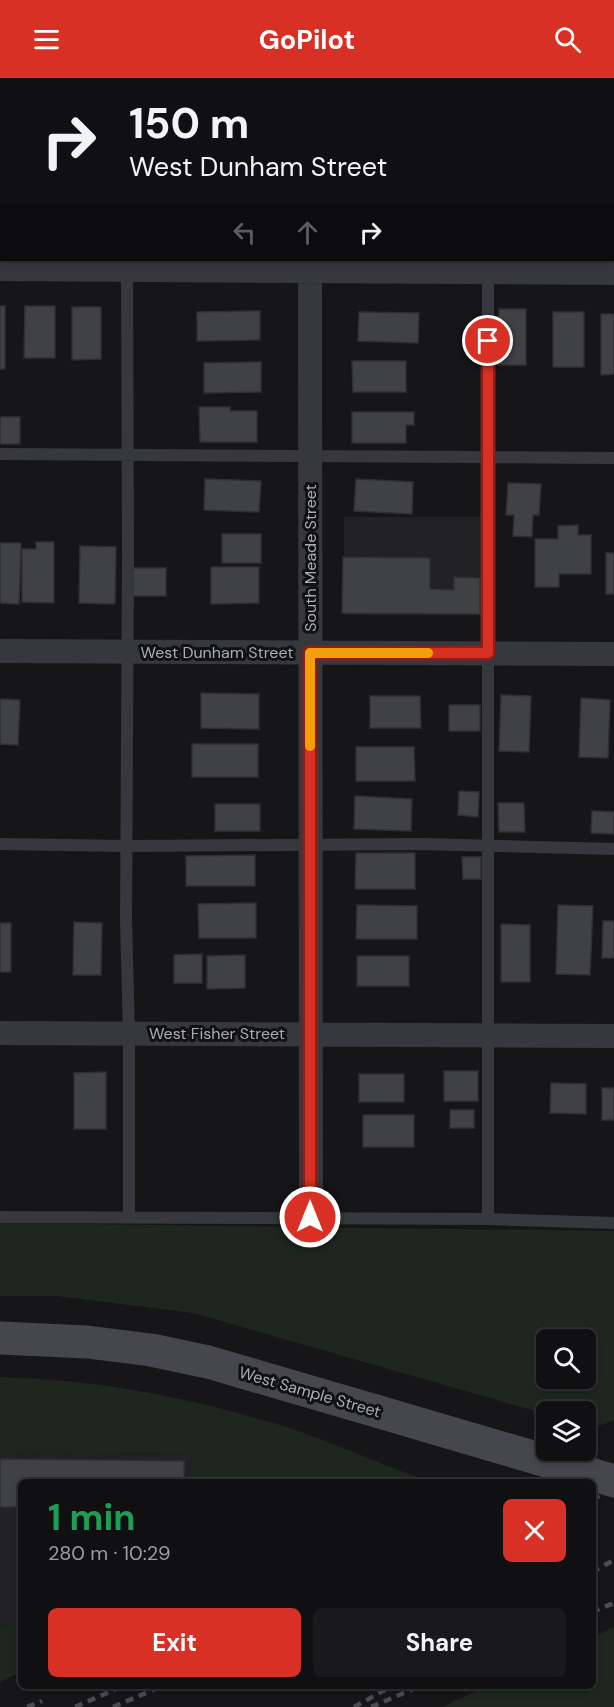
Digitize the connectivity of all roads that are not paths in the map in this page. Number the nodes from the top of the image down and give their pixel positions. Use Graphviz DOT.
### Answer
graph roads {
  1 [pos="127,264"];
  2 [pos="310,265"];
  3 [pos="488,266"];
  4 [pos="0,268"];
  5 [pos="614,273"];
  6 [pos="0,454"];
  7 [pos="128,455"];
  8 [pos="310,456"];
  9 [pos="488,457"];
  10 [pos="614,458"];
  11 [pos="0,651"];
  12 [pos="126,652"];
  13 [pos="310,653"];
  14 [pos="488,653"];
  15 [pos="614,654"];
  16 [pos="0,844"];
  17 [pos="310,845"];
  18 [pos="126,846"];
  19 [pos="488,846"];
  20 [pos="614,849"];
  21 [pos="0,1033"];
  22 [pos="129,1033"];
  23 [pos="311,1034"];
  24 [pos="488,1035"];
  25 [pos="614,1036"];
  26 [pos="0,1216"];
  27 [pos="129,1216"];
  28 [pos="310,1217"];
  29 [pos="488,1219"];
  30 [pos="614,1223"];
  31 [pos="0,1338"];
  32 [pos="614,1481"];
  1 -- 2 [label="street"];
  1 -- 4 [label="street"];
  1 -- 7 [label="lane"];
  2 -- 3 [label="street"];
  2 -- 8 [label="street, South Meade Street"];
  3 -- 5 [label="street"];
  3 -- 9 [label="lane"];
  6 -- 7 [label="lane"];
  7 -- 8 [label="lane"];
  7 -- 12 [label="lane"];
  8 -- 9 [label="lane"];
  8 -- 13 [label="street, South Meade Street"];
  9 -- 10 [label="lane"];
  9 -- 14 [label="lane"];
  11 -- 12 [label="street, West Dunham Street"];
  12 -- 13 [label="street, West Dunham Street"];
  12 -- 18 [label="lane"];
  13 -- 14 [label="street, West Dunham Street"];
  13 -- 17 [label="street, South Meade Street"];
  14 -- 15 [label="street, West Dunham Street"];
  14 -- 19 [label="lane"];
  16 -- 18 [label="lane"];
  17 -- 18 [label="lane"];
  17 -- 19 [label="lane"];
  17 -- 23 [label="street, South Meade Street"];
  18 -- 22 [label="lane"];
  19 -- 20 [label="lane"];
  19 -- 24 [label="lane"];
  21 -- 22 [label="street, West Fisher Street"];
  22 -- 23 [label="street, West Fisher Street"];
  22 -- 27 [label="lane"];
  23 -- 24 [label="street, West Fisher Street"];
  23 -- 28 [label="street, South Meade Street"];
  24 -- 25 [label="street, West Fisher Street"];
  24 -- 29 [label="lane"];
  26 -- 27 [label="lane"];
  27 -- 28 [label="lane"];
  28 -- 29 [label="lane"];
  29 -- 30 [label="lane"];
  31 -- 32 [label="main road, West Sample Street, bridge"];
}
